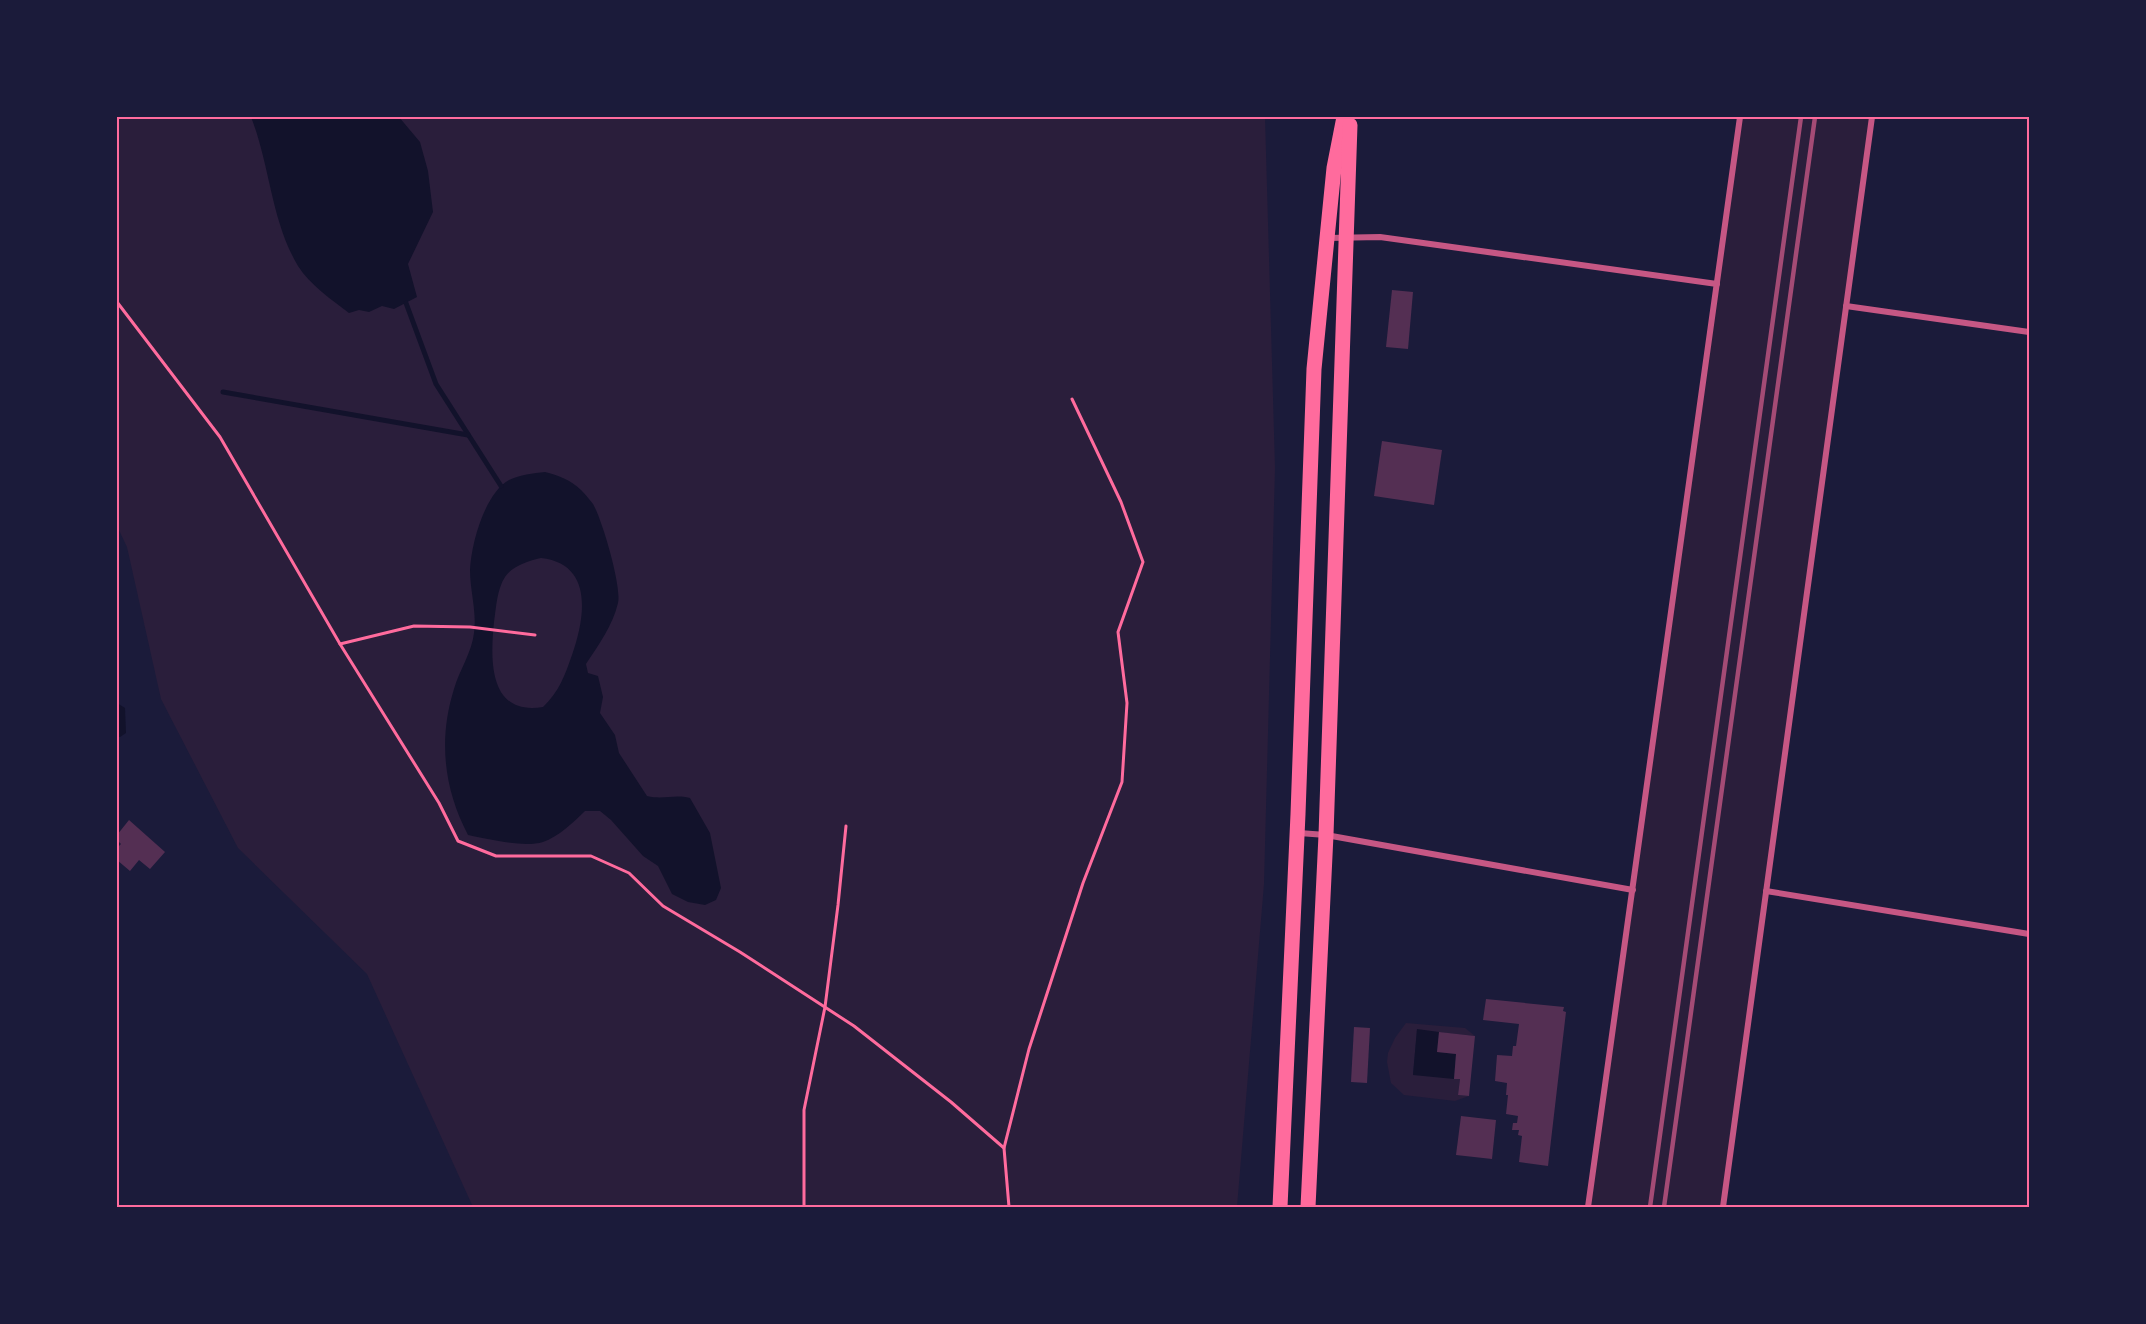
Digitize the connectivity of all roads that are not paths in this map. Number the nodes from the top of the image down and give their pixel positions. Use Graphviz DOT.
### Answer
graph roads {
  1 [pos="1344,117"];
  2 [pos="1350,117"];
  3 [pos="1740,117"];
  4 [pos="1872,117"];
  5 [pos="1347,237"];
  6 [pos="1326,238"];
  7 [pos="1717,284"];
  8 [pos="1846,306"];
  9 [pos="2029,332"];
  10 [pos="1297,833"];
  11 [pos="1326,835"];
  12 [pos="1632,890"];
  13 [pos="1766,891"];
  14 [pos="2029,934"];
  15 [pos="1280,1207"];
  16 [pos="1308,1207"];
  17 [pos="1588,1207"];
  18 [pos="1723,1207"];
  1 -- 6 [label="main road"];
  2 -- 5 [label="main road"];
  3 -- 7 [label="street"];
  4 -- 8 [label="street"];
  5 -- 6 [label="street"];
  5 -- 7 [label="street"];
  5 -- 11 [label="main road"];
  6 -- 10 [label="main road"];
  7 -- 12 [label="street"];
  8 -- 9 [label="street"];
  8 -- 13 [label="street"];
  10 -- 11 [label="street"];
  10 -- 15 [label="main road"];
  11 -- 12 [label="street"];
  11 -- 16 [label="main road"];
  12 -- 17 [label="street"];
  13 -- 14 [label="street"];
  13 -- 18 [label="street"];
}
